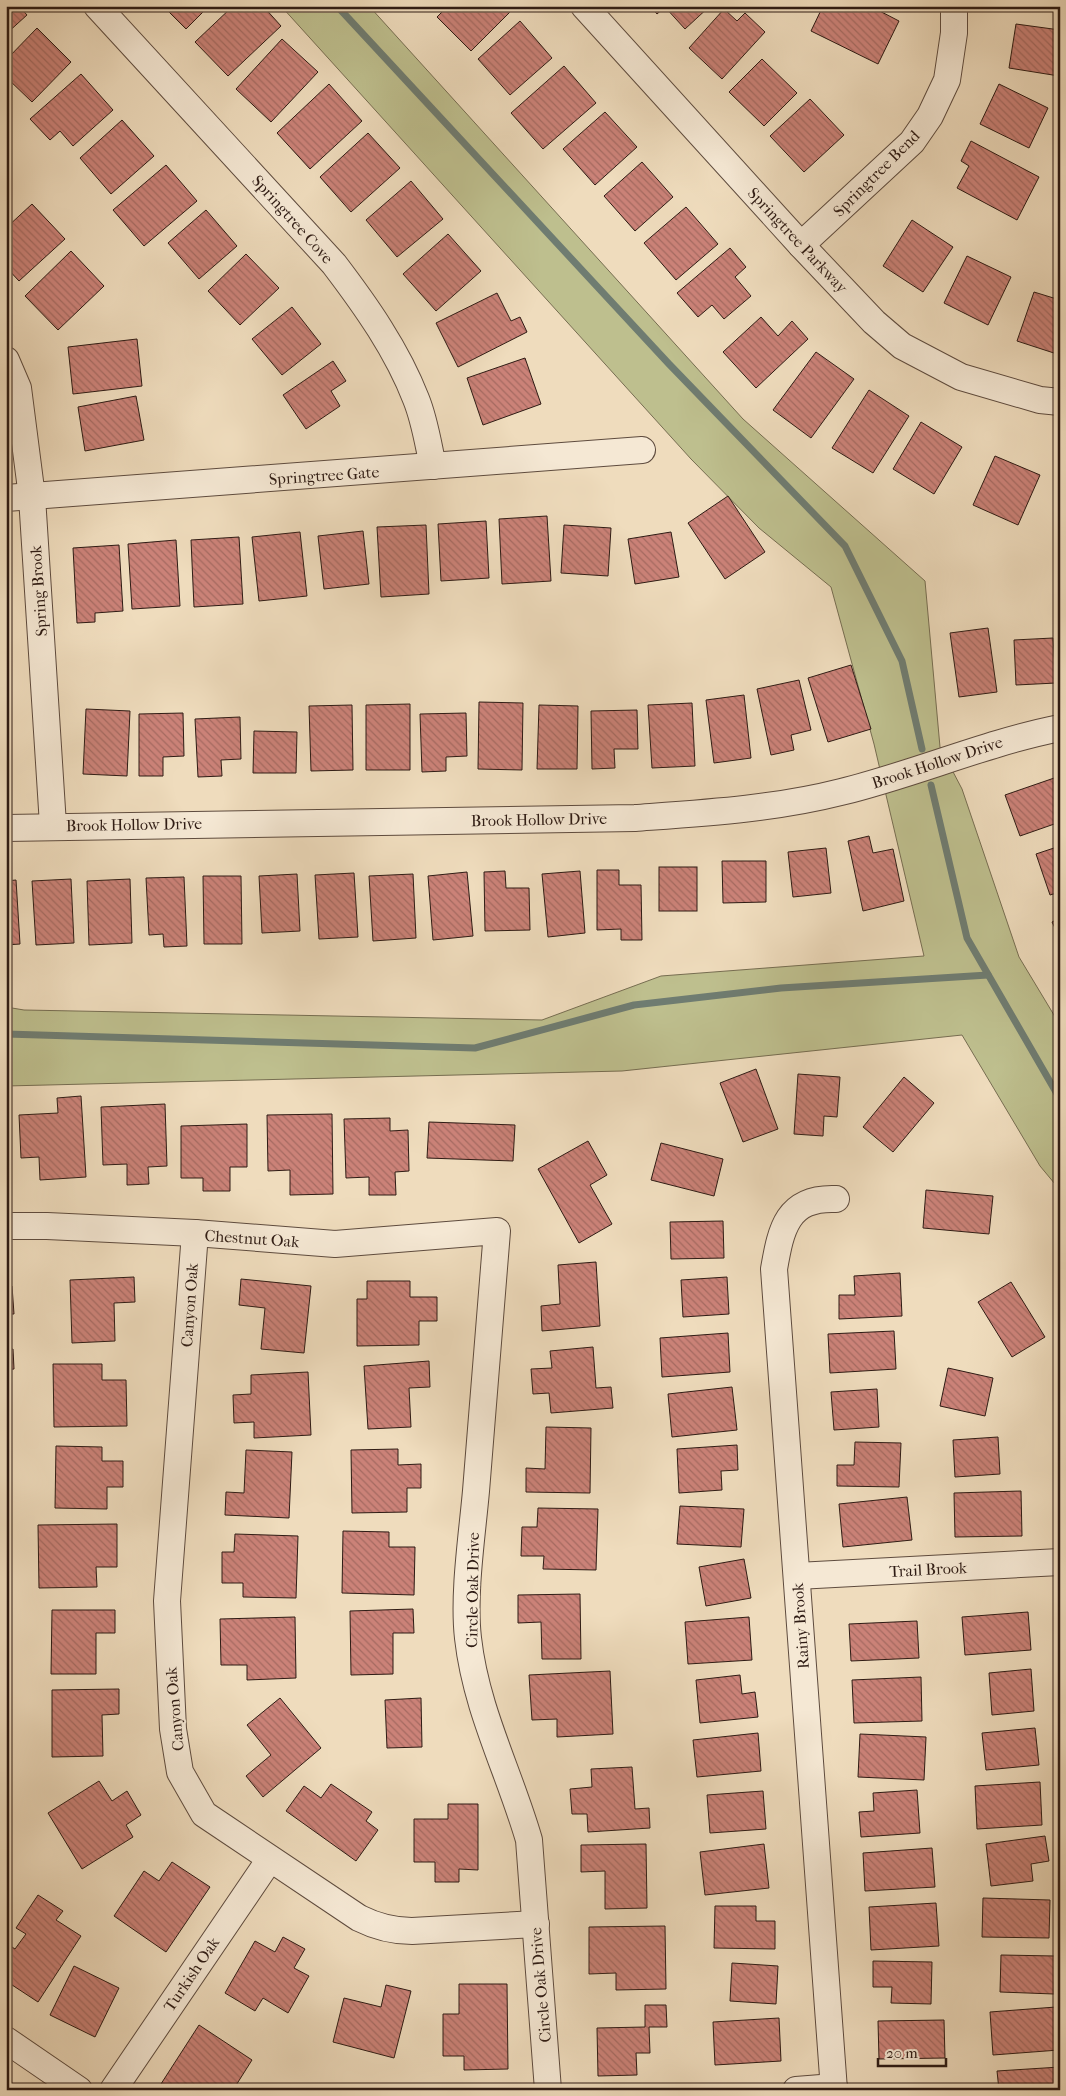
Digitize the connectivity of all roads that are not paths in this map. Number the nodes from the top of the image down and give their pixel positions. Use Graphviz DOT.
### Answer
graph roads {
  1 [pos="97,6"];
  2 [pos="584,6"];
  3 [pos="954,6"];
  4 [pos="801,245"];
  5 [pos="6,360"];
  6 [pos="1060,402"];
  7 [pos="642,450"];
  8 [pos="433,466"];
  9 [pos="32,496"];
  10 [pos="6,498"];
  11 [pos="1060,728"];
  12 [pos="53,825"];
  13 [pos="6,828"];
  14 [pos="836,1199"];
  15 [pos="6,1226"];
  16 [pos="497,1231"];
  17 [pos="195,1233"];
  18 [pos="1060,1562"];
  19 [pos="797,1576"];
  20 [pos="270,1859"];
  21 [pos="536,1924"];
  22 [pos="6,2040"];
  23 [pos="834,2088"];
  24 [pos="79,2090"];
  25 [pos="113,2090"];
  26 [pos="548,2090"];
  27 [pos="796,2090"];
  1 -- 8 [label="street, Springtree Cove"];
  2 -- 4 [label="street, Springtree Parkway"];
  3 -- 4 [label="street, Springtree Bend"];
  4 -- 6 [label="street, Springtree Parkway"];
  5 -- 9 [label="street, Spring Brook"];
  7 -- 8 [label="street, Springtree Gate"];
  8 -- 9 [label="street, Springtree Gate"];
  9 -- 10 [label="street, Springtree Gate"];
  9 -- 12 [label="street, Spring Brook"];
  11 -- 12 [label="street, Brook Hollow Drive"];
  12 -- 13 [label="street, Brook Hollow Drive"];
  14 -- 19 [label="street, Rainy Brook"];
  15 -- 17 [label="street, Chestnut Oak"];
  16 -- 17 [label="street, Chestnut Oak"];
  16 -- 21 [label="street, Circle Oak Drive"];
  17 -- 20 [label="street, Canyon Oak"];
  18 -- 19 [label="street, Trail Brook"];
  19 -- 23 [label="street, Rainy Brook"];
  20 -- 21 [label="street, Canyon Oak"];
  20 -- 25 [label="street, Turkish Oak"];
  21 -- 26 [label="street, Circle Oak Drive"];
  22 -- 24 [label="street"];
  23 -- 27 [label="street"];
}
